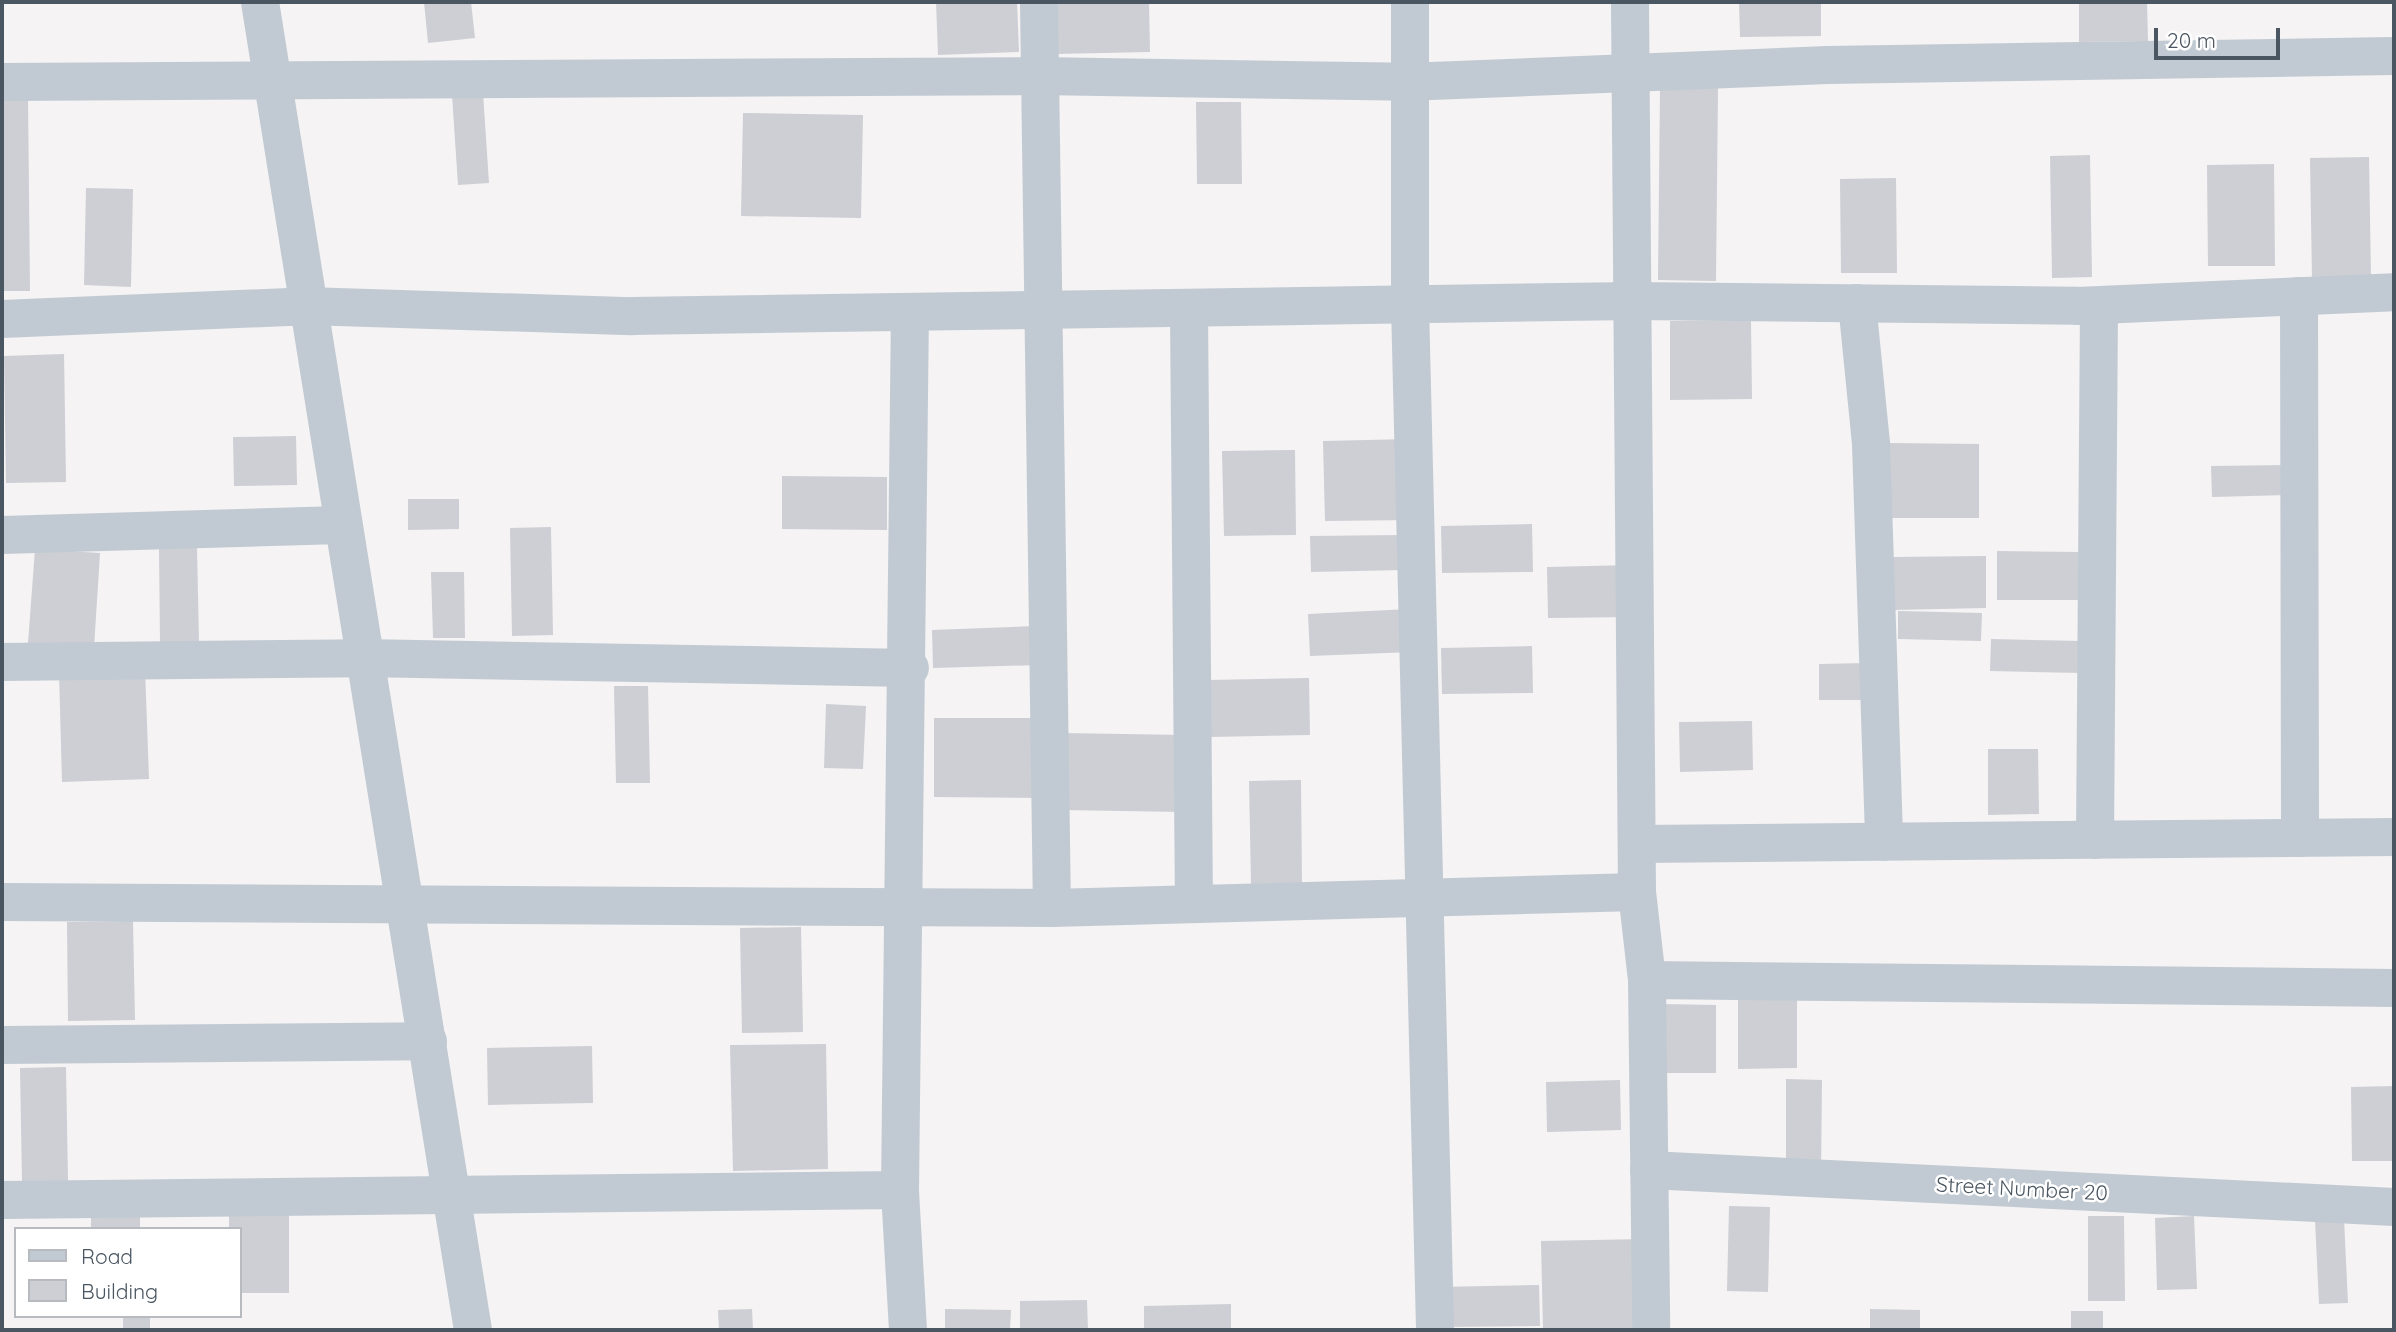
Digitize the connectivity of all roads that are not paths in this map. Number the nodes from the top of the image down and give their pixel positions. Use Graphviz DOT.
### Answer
graph roads {
  1 [pos="260,2"];
  2 [pos="1039,2"];
  3 [pos="1410,2"];
  4 [pos="1630,2"];
  5 [pos="2394,56"];
  6 [pos="1629,73"];
  7 [pos="1038,76"];
  8 [pos="272,80"];
  9 [pos="2,82"];
  10 [pos="1406,82"];
  11 [pos="2394,292"];
  12 [pos="2299,296"];
  13 [pos="1635,301"];
  14 [pos="1857,303"];
  15 [pos="1410,305"];
  16 [pos="306,306"];
  17 [pos="2099,306"];
  18 [pos="1048,311"];
  19 [pos="1189,311"];
  20 [pos="910,312"];
  21 [pos="2,319"];
  22 [pos="341,524"];
  23 [pos="2,534"];
  24 [pos="363,658"];
  25 [pos="2,662"];
  26 [pos="910,668"];
  27 [pos="2394,837"];
  28 [pos="2300,838"];
  29 [pos="2095,840"];
  30 [pos="1884,842"];
  31 [pos="1637,844"];
  32 [pos="1637,892"];
  33 [pos="403,899"];
  34 [pos="1428,899"];
  35 [pos="2,902"];
  36 [pos="907,904"];
  37 [pos="1194,904"];
  38 [pos="1052,908"];
  39 [pos="1647,980"];
  40 [pos="2394,988"];
  41 [pos="428,1041"];
  42 [pos="2,1045"];
  43 [pos="1649,1170"];
  44 [pos="900,1190"];
  45 [pos="457,1199"];
  46 [pos="2,1200"];
  47 [pos="2394,1207"];
  48 [pos="473,1330"];
  49 [pos="908,1330"];
  50 [pos="1435,1330"];
  51 [pos="1651,1330"];
  1 -- 8 [label="street"];
  2 -- 7 [label="street"];
  3 -- 10 [label="street"];
  4 -- 6 [label="street"];
  5 -- 6 [label="street"];
  6 -- 10 [label="street"];
  6 -- 13 [label="street"];
  7 -- 8 [label="street"];
  7 -- 10 [label="street"];
  7 -- 18 [label="street"];
  8 -- 9 [label="street"];
  8 -- 16 [label="street"];
  10 -- 15 [label="street"];
  11 -- 12 [label="street"];
  12 -- 17 [label="street"];
  12 -- 28 [label="street"];
  13 -- 14 [label="street"];
  13 -- 15 [label="street"];
  13 -- 31 [label="street"];
  14 -- 17 [label="street"];
  14 -- 30 [label="street"];
  15 -- 19 [label="street"];
  15 -- 34 [label="street"];
  16 -- 20 [label="street"];
  16 -- 21 [label="street"];
  16 -- 22 [label="street"];
  17 -- 29 [label="street"];
  18 -- 19 [label="street"];
  18 -- 20 [label="street"];
  18 -- 38 [label="street"];
  19 -- 37 [label="street"];
  20 -- 26 [label="street"];
  22 -- 23 [label="street"];
  22 -- 24 [label="street"];
  24 -- 25 [label="street"];
  24 -- 26 [label="street"];
  24 -- 33 [label="street"];
  26 -- 36 [label="street"];
  27 -- 28 [label="street"];
  28 -- 29 [label="street"];
  29 -- 30 [label="street"];
  30 -- 31 [label="street"];
  31 -- 32 [label="street"];
  32 -- 34 [label="street"];
  32 -- 39 [label="street"];
  33 -- 35 [label="street"];
  33 -- 36 [label="street"];
  33 -- 41 [label="street"];
  34 -- 37 [label="street"];
  34 -- 50 [label="street"];
  36 -- 38 [label="street"];
  36 -- 44 [label="street"];
  37 -- 38 [label="street"];
  39 -- 40 [label="street"];
  39 -- 43 [label="street"];
  41 -- 42 [label="street"];
  41 -- 45 [label="street"];
  43 -- 47 [label="street, Street Number 20"];
  43 -- 51 [label="street"];
  44 -- 45 [label="street"];
  44 -- 49 [label="street"];
  45 -- 46 [label="street"];
  45 -- 48 [label="street"];
}
